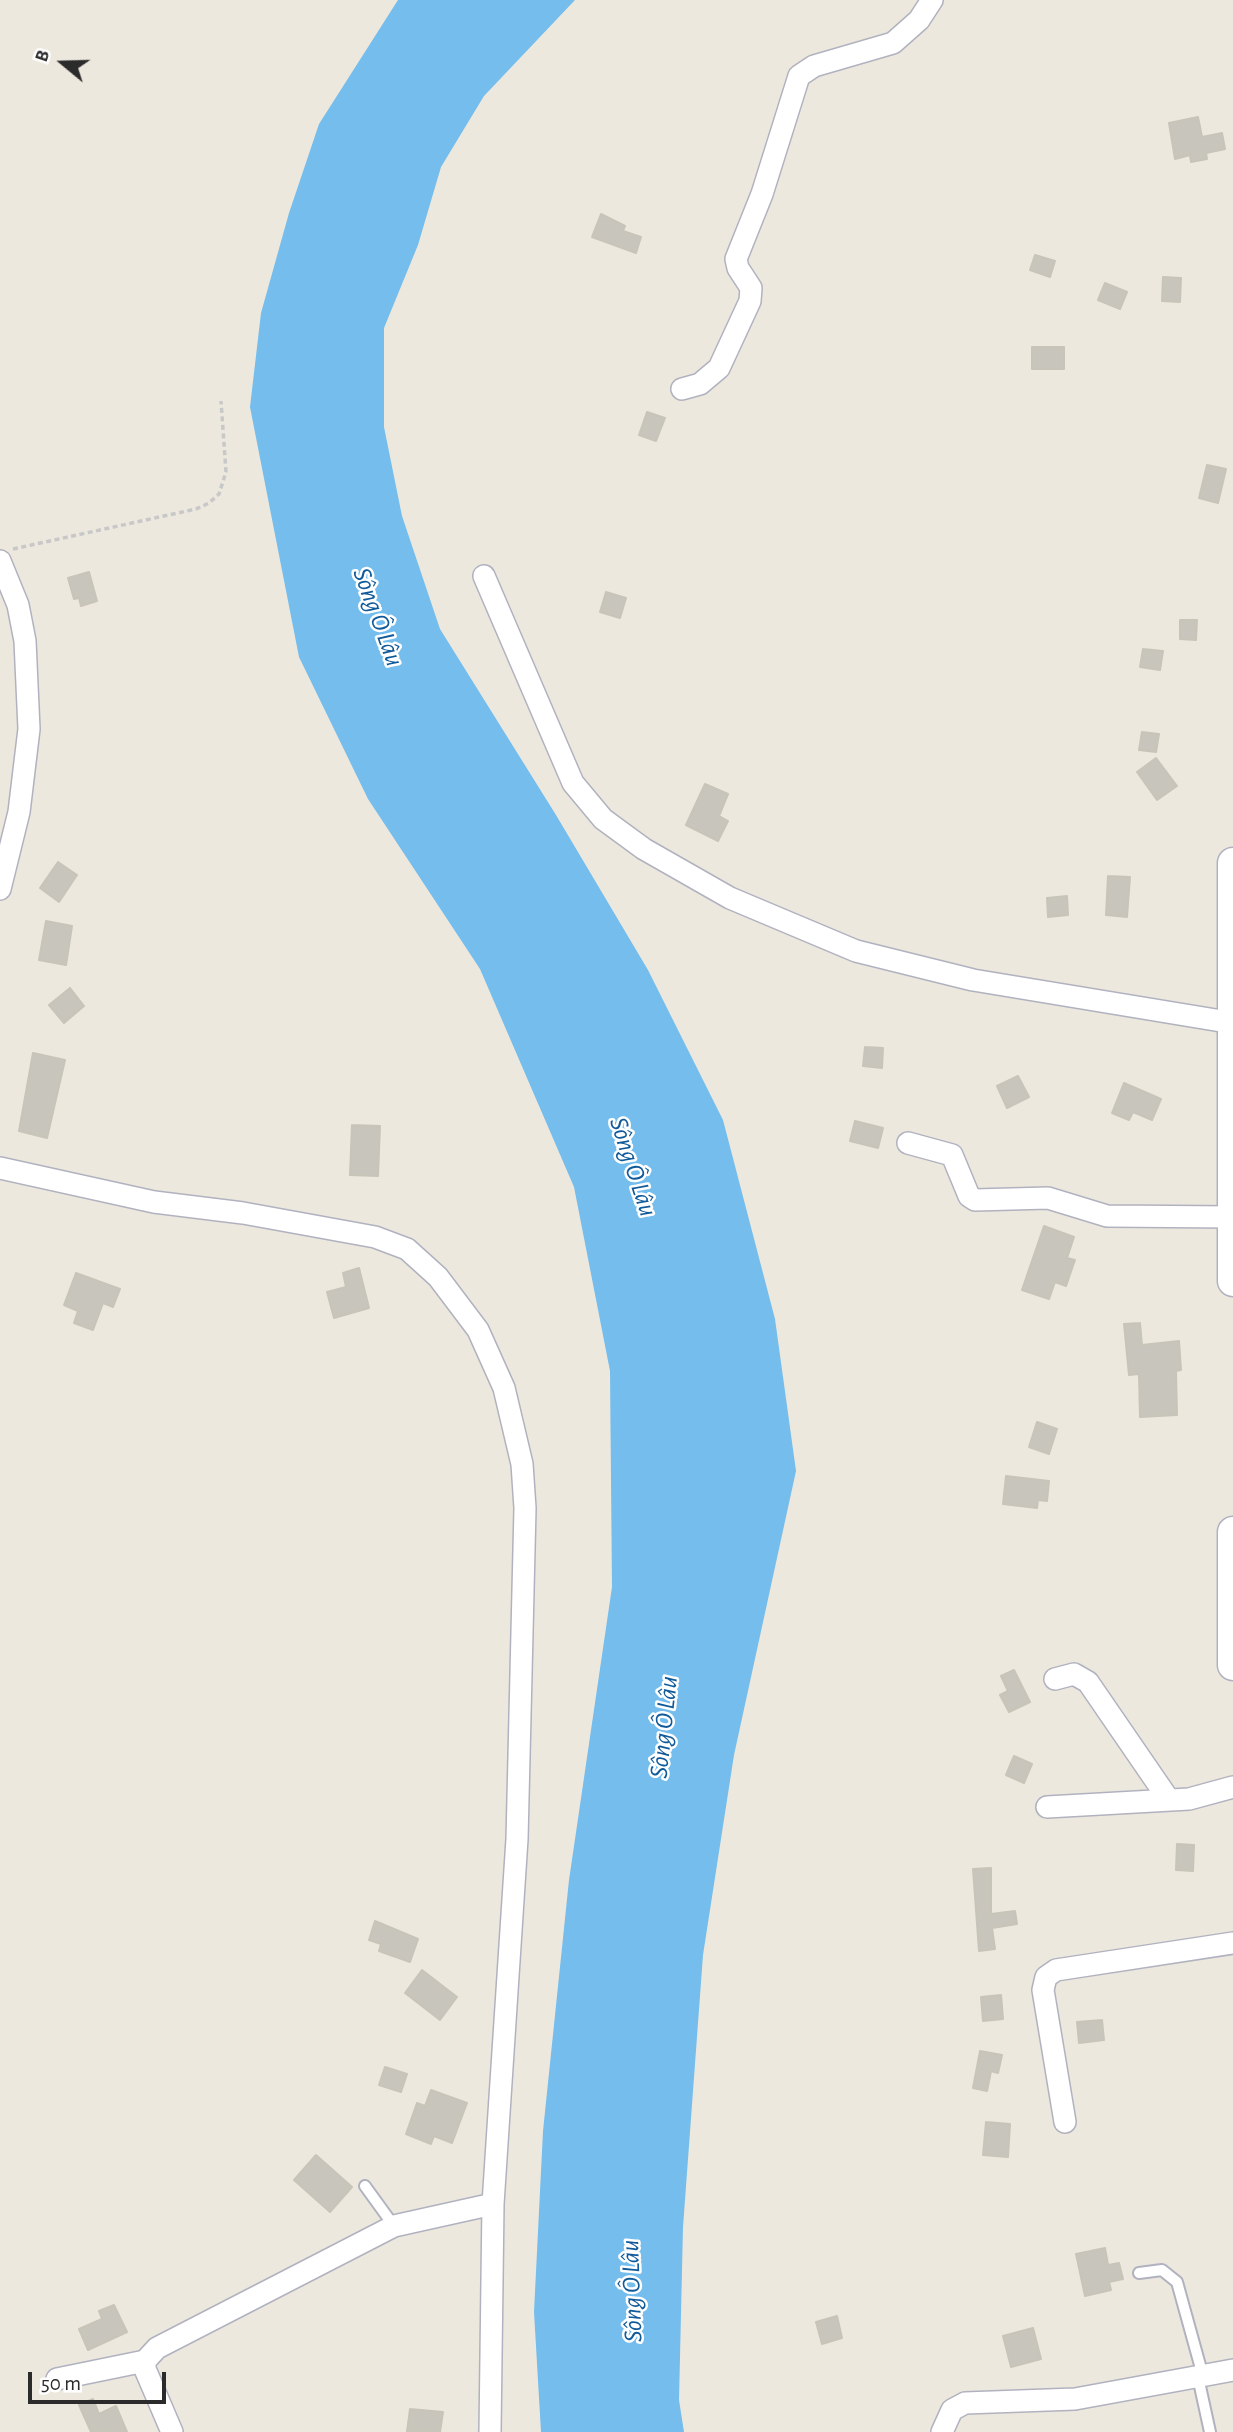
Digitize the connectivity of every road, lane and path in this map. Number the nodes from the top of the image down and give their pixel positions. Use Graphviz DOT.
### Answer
graph roads {
  1 [pos="932,0"];
  2 [pos="682,389"];
  3 [pos="221,401"];
  4 [pos="0,552"];
  5 [pos="0,561"];
  6 [pos="484,576"];
  7 [pos="1233,863"];
  8 [pos="0,889"];
  9 [pos="1233,1023"];
  10 [pos="908,1143"];
  11 [pos="0,1168"];
  12 [pos="1233,1217"];
  13 [pos="1233,1281"];
  14 [pos="1233,1532"];
  15 [pos="1233,1665"];
  16 [pos="1055,1679"];
  17 [pos="1233,1787"];
  18 [pos="1169,1800"];
  19 [pos="1047,1807"];
  20 [pos="1233,1943"];
  21 [pos="1065,2122"];
  22 [pos="365,2186"];
  23 [pos="493,2204"];
  24 [pos="394,2226"];
  25 [pos="1139,2273"];
  26 [pos="145,2361"];
  27 [pos="1233,2370"];
  28 [pos="1201,2377"];
  29 [pos="57,2379"];
  30 [pos="172,2432"];
  31 [pos="490,2432"];
  32 [pos="942,2432"];
  33 [pos="1210,2432"];
  1 -- 2 [label="street"];
  3 -- 4 [label="path"];
  5 -- 8 [label="street"];
  6 -- 9 [label="street"];
  7 -- 9 [label="main road"];
  9 -- 12 [label="main road"];
  10 -- 12 [label="street"];
  11 -- 23 [label="street"];
  12 -- 13 [label="main road"];
  14 -- 15 [label="main road"];
  16 -- 18 [label="street"];
  17 -- 18 [label="street"];
  18 -- 19 [label="street"];
  20 -- 21 [label="street"];
  22 -- 24 [label="lane"];
  23 -- 24 [label="street"];
  23 -- 31 [label="street"];
  24 -- 26 [label="street"];
  25 -- 28 [label="lane"];
  26 -- 29 [label="street"];
  26 -- 30 [label="street"];
  27 -- 28 [label="street"];
  28 -- 32 [label="street"];
  28 -- 33 [label="lane"];
}
